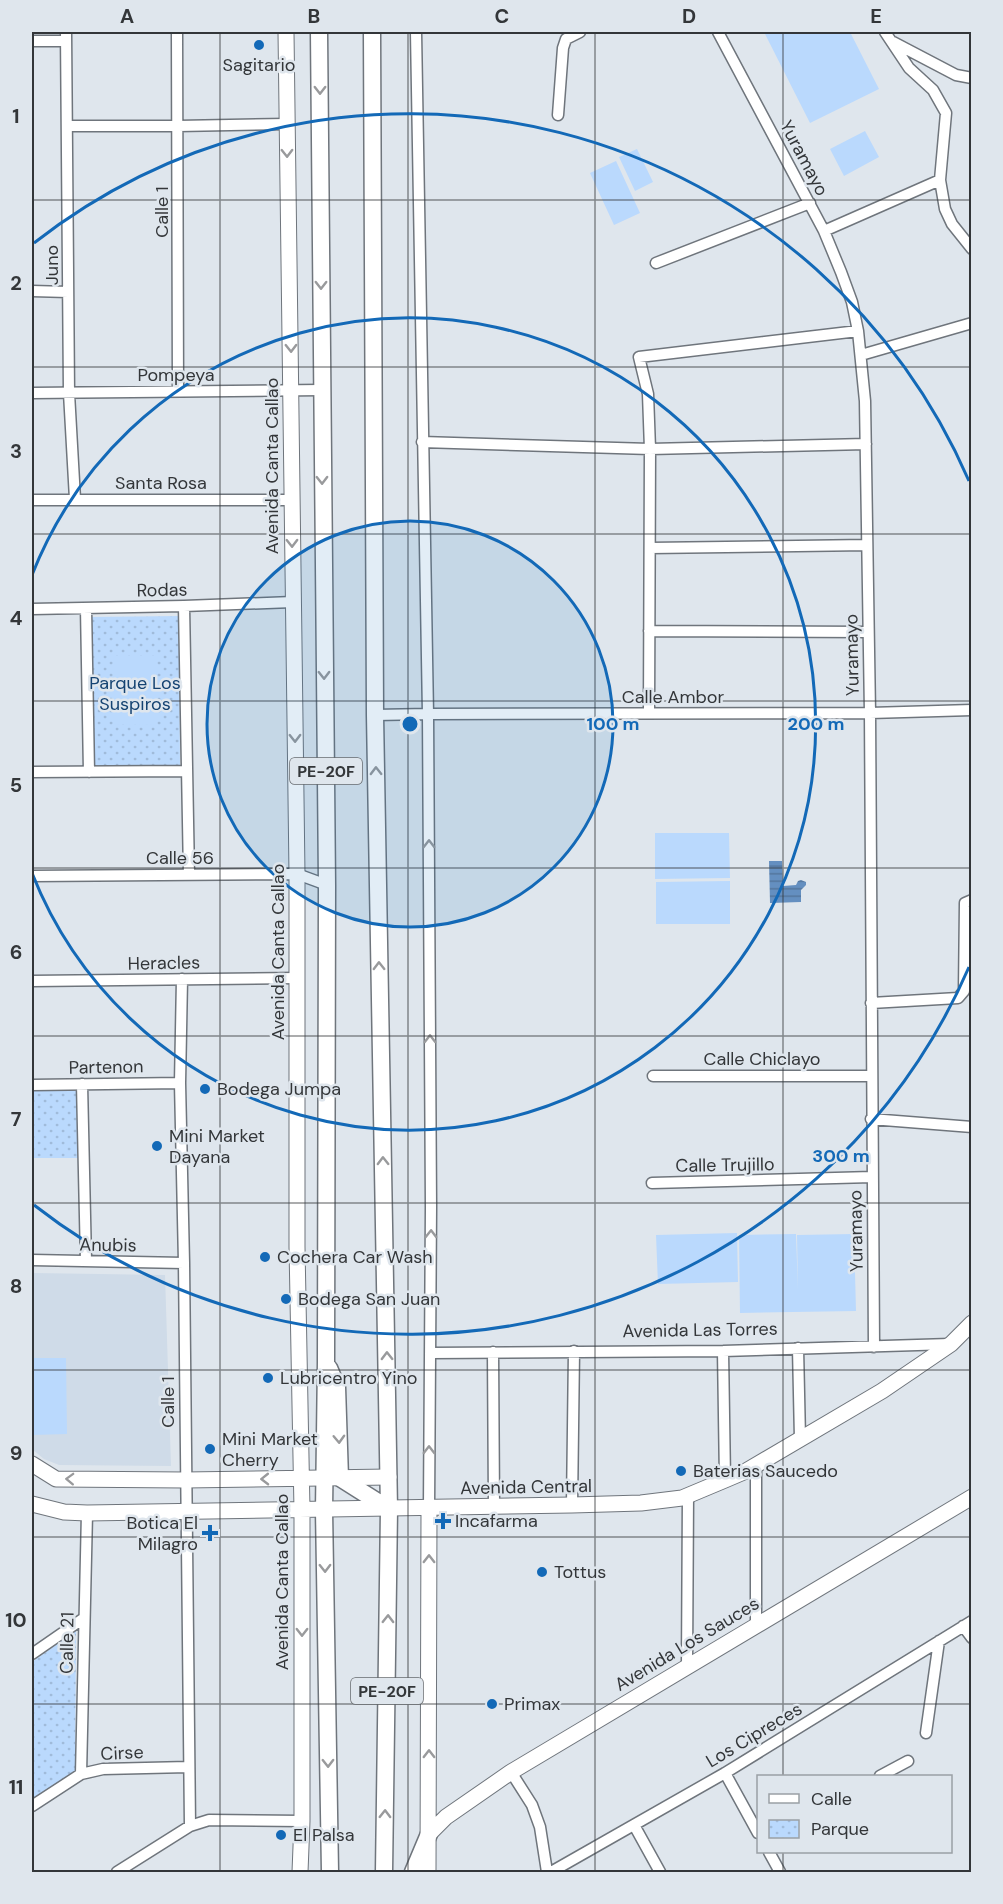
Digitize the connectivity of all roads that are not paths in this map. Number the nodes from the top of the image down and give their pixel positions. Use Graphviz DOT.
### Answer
graph roads {
  1 [pos="177,32"];
  2 [pos="286,32"];
  3 [pos="319,32"];
  4 [pos="372,32"];
  5 [pos="416,32"];
  6 [pos="580,32"];
  7 [pos="718,32"];
  8 [pos="66,36"];
  9 [pos="887,36"];
  10 [pos="32,41"];
  11 [pos="972,78"];
  12 [pos="558,115"];
  13 [pos="287,124"];
  14 [pos="67,126"];
  15 [pos="178,126"];
  16 [pos="940,180"];
  17 [pos="810,203"];
  18 [pos="824,231"];
  19 [pos="972,249"];
  20 [pos="656,263"];
  21 [pos="32,291"];
  22 [pos="68,292"];
  23 [pos="972,323"];
  24 [pos="858,331"];
  25 [pos="861,355"];
  26 [pos="321,390"];
  27 [pos="291,391"];
  28 [pos="178,392"];
  29 [pos="32,393"];
  30 [pos="69,393"];
  31 [pos="422,442"];
  32 [pos="866,444"];
  33 [pos="650,449"];
  34 [pos="75,499"];
  35 [pos="32,500"];
  36 [pos="291,500"];
  37 [pos="867,545"];
  38 [pos="650,548"];
  39 [pos="293,602"];
  40 [pos="184,606"];
  41 [pos="86,608"];
  42 [pos="32,609"];
  43 [pos="650,631"];
  44 [pos="868,632"];
  45 [pos="972,710"];
  46 [pos="650,713"];
  47 [pos="870,713"];
  48 [pos="428,714"];
  49 [pos="375,716"];
  50 [pos="188,771"];
  51 [pos="32,772"];
  52 [pos="89,772"];
  53 [pos="297,874"];
  54 [pos="189,875"];
  55 [pos="32,876"];
  56 [pos="327,885"];
  57 [pos="972,900"];
  58 [pos="298,978"];
  59 [pos="182,979"];
  60 [pos="32,981"];
  61 [pos="871,1003"];
  62 [pos="653,1076"];
  63 [pos="871,1076"];
  64 [pos="180,1083"];
  65 [pos="32,1084"];
  66 [pos="82,1084"];
  67 [pos="871,1119"];
  68 [pos="972,1127"];
  69 [pos="872,1177"];
  70 [pos="652,1183"];
  71 [pos="32,1260"];
  72 [pos="86,1261"];
  73 [pos="184,1263"];
  74 [pos="972,1323"];
  75 [pos="972,1342"];
  76 [pos="951,1344"];
  77 [pos="874,1347"];
  78 [pos="798,1348"];
  79 [pos="574,1351"];
  80 [pos="723,1351"];
  81 [pos="493,1352"];
  82 [pos="430,1353"];
  83 [pos="800,1439"];
  84 [pos="32,1464"];
  85 [pos="756,1465"];
  86 [pos="332,1478"];
  87 [pos="389,1478"];
  88 [pos="302,1479"];
  89 [pos="185,1480"];
  90 [pos="725,1480"];
  91 [pos="688,1495"];
  92 [pos="972,1497"];
  93 [pos="572,1505"];
  94 [pos="494,1507"];
  95 [pos="34,1508"];
  96 [pos="389,1509"];
  97 [pos="429,1509"];
  98 [pos="186,1510"];
  99 [pos="302,1510"];
  100 [pos="324,1510"];
  101 [pos="87,1513"];
  102 [pos="84,1618"];
  103 [pos="967,1624"];
  104 [pos="756,1625"];
  105 [pos="972,1638"];
  106 [pos="939,1641"];
  107 [pos="32,1654"];
  108 [pos="687,1666"];
  109 [pos="926,1733"];
  110 [pos="908,1761"];
  111 [pos="188,1767"];
  112 [pos="510,1772"];
  113 [pos="725,1773"];
  114 [pos="81,1774"];
  115 [pos="882,1775"];
  116 [pos="32,1806"];
  117 [pos="302,1821"];
  118 [pos="634,1825"];
  119 [pos="190,1826"];
  120 [pos="757,1829"];
  121 [pos="429,1834"];
  122 [pos="770,1853"];
  123 [pos="117,1872"];
  124 [pos="300,1872"];
  125 [pos="330,1872"];
  126 [pos="384,1872"];
  127 [pos="413,1872"];
  128 [pos="428,1872"];
  129 [pos="549,1872"];
  130 [pos="660,1872"];
  131 [pos="780,1872"];
  1 -- 15 [label="street, Calle 1"];
  2 -- 13 [label="street, Avenida Canta Callao"];
  3 -- 26 [label="main road, PE-20F, one-way"];
  4 -- 49 [label="main road, PE-20F"];
  5 -- 31 [label="street"];
  6 -- 12 [label="street"];
  7 -- 17 [label="street, Yuramayo"];
  8 -- 10 [label="street"];
  8 -- 14 [label="street, Juno"];
  9 -- 11 [label="street"];
  9 -- 16 [label="street"];
  13 -- 15 [label="street"];
  13 -- 27 [label="street, Avenida Canta Callao, one-way"];
  14 -- 15 [label="street"];
  14 -- 22 [label="street, Juno"];
  15 -- 28 [label="street, Calle 1"];
  16 -- 18 [label="street"];
  16 -- 19 [label="street"];
  17 -- 18 [label="street, Yuramayo"];
  17 -- 20 [label="street"];
  18 -- 24 [label="street, Yuramayo"];
  21 -- 22 [label="street"];
  22 -- 30 [label="street, Juno"];
  23 -- 25 [label="street"];
  24 -- 25 [label="street, Yuramayo"];
  24 -- 33 [label="street"];
  25 -- 32 [label="street, Yuramayo"];
  26 -- 27 [label="street, Pompeya"];
  26 -- 56 [label="main road, PE-20F, one-way"];
  27 -- 28 [label="street, Pompeya"];
  27 -- 36 [label="street, Avenida Canta Callao"];
  28 -- 30 [label="street, Pompeya"];
  29 -- 30 [label="street, Pompeya"];
  30 -- 34 [label="street, Juno"];
  31 -- 33 [label="street"];
  31 -- 48 [label="street"];
  32 -- 33 [label="street"];
  32 -- 37 [label="street, Yuramayo"];
  33 -- 38 [label="street"];
  34 -- 35 [label="street, Santa Rosa"];
  34 -- 36 [label="street, Santa Rosa"];
  36 -- 39 [label="street, Avenida Canta Callao, one-way"];
  37 -- 38 [label="street"];
  37 -- 44 [label="street, Yuramayo"];
  38 -- 43 [label="street"];
  39 -- 40 [label="street, Rodas"];
  39 -- 53 [label="street, Avenida Canta Callao, one-way"];
  40 -- 41 [label="street, Rodas"];
  40 -- 50 [label="street"];
  41 -- 42 [label="street, Rodas"];
  41 -- 52 [label="street"];
  43 -- 44 [label="street"];
  43 -- 46 [label="street"];
  44 -- 47 [label="street, Yuramayo"];
  45 -- 47 [label="street, Calle Ambor"];
  46 -- 47 [label="street, Calle Ambor"];
  46 -- 48 [label="street, Calle Ambor"];
  47 -- 61 [label="street, Yuramayo"];
  48 -- 49 [label="street, Calle Ambor"];
  82 -- 48 [label="street, one-way"];
  87 -- 49 [label="main road, PE-20F, one-way"];
  50 -- 52 [label="street"];
  50 -- 54 [label="street"];
  51 -- 52 [label="street"];
  53 -- 54 [label="street, Calle 56"];
  53 -- 56 [label="street, Calle 56"];
  53 -- 58 [label="street, Avenida Canta Callao"];
  54 -- 55 [label="street, Calle 56"];
  56 -- 86 [label="main road, PE-20F, one-way"];
  57 -- 61 [label="street"];
  58 -- 59 [label="street, Heracles"];
  58 -- 88 [label="street, Avenida Canta Callao"];
  59 -- 60 [label="street, Heracles"];
  59 -- 64 [label="street, Calle 1"];
  61 -- 63 [label="street, Yuramayo"];
  62 -- 63 [label="street, Calle Chiclayo"];
  63 -- 67 [label="street, Yuramayo"];
  64 -- 66 [label="street, Partenon"];
  64 -- 73 [label="street, Calle 1"];
  65 -- 66 [label="street, Partenon"];
  66 -- 72 [label="street"];
  67 -- 68 [label="street"];
  67 -- 69 [label="street, Yuramayo"];
  69 -- 70 [label="street, Calle Trujillo"];
  69 -- 77 [label="street, Yuramayo"];
  71 -- 72 [label="street, Anubis"];
  72 -- 73 [label="street, Anubis"];
  73 -- 89 [label="street, Calle 1"];
  74 -- 76 [label="street, Avenida Central"];
  75 -- 76 [label="street, Avenida Las Torres"];
  76 -- 77 [label="street, Avenida Las Torres"];
  76 -- 83 [label="street, Avenida Central"];
  77 -- 78 [label="street, Avenida Las Torres"];
  78 -- 80 [label="street, Avenida Las Torres"];
  78 -- 83 [label="street"];
  79 -- 80 [label="street, Avenida Las Torres"];
  79 -- 81 [label="street, Avenida Las Torres"];
  79 -- 93 [label="street"];
  80 -- 90 [label="street"];
  81 -- 82 [label="street, Avenida Las Torres"];
  81 -- 94 [label="street"];
  97 -- 82 [label="street, one-way"];
  83 -- 85 [label="street, Avenida Central"];
  89 -- 84 [label="street, one-way"];
  85 -- 90 [label="street, Avenida Central"];
  85 -- 104 [label="street"];
  86 -- 87 [label="street"];
  86 -- 88 [label="street"];
  86 -- 96 [label="main road"];
  86 -- 100 [label="main road, PE-20F"];
  87 -- 96 [label="main road, PE-20F"];
  88 -- 89 [label="street, one-way"];
  88 -- 99 [label="street, Avenida Canta Callao"];
  89 -- 98 [label="street, Calle 1"];
  90 -- 91 [label="street, Avenida Central"];
  91 -- 93 [label="street, Avenida Central"];
  91 -- 108 [label="street"];
  92 -- 104 [label="street, Avenida Los Sauces"];
  93 -- 94 [label="street, Avenida Central"];
  94 -- 97 [label="street, Avenida Central"];
  95 -- 101 [label="street, Avenida Central"];
  96 -- 97 [label="street, Avenida Central"];
  96 -- 100 [label="street, Avenida Central"];
  126 -- 96 [label="main road, PE-20F, one-way"];
  121 -- 97 [label="street, one-way"];
  98 -- 99 [label="street, Avenida Central"];
  98 -- 101 [label="street, Avenida Central"];
  98 -- 111 [label="street, Calle 1"];
  99 -- 100 [label="street, Avenida Central"];
  99 -- 117 [label="street, Avenida Canta Callao, one-way"];
  100 -- 125 [label="main road, PE-20F, one-way"];
  101 -- 102 [label="street, Calle 21"];
  102 -- 107 [label="street"];
  102 -- 114 [label="street, Calle 21"];
  103 -- 105 [label="street"];
  103 -- 106 [label="street, Los Cipreces"];
  104 -- 108 [label="street, Avenida Los Sauces"];
  106 -- 109 [label="street"];
  106 -- 113 [label="street, Los Cipreces"];
  108 -- 112 [label="street, Avenida Los Sauces"];
  110 -- 115 [label="street"];
  111 -- 114 [label="street, Cirse"];
  111 -- 119 [label="street, Calle 1"];
  112 -- 121 [label="street, Avenida Los Sauces"];
  112 -- 129 [label="street"];
  113 -- 118 [label="street, Los Cipreces"];
  113 -- 120 [label="street"];
  114 -- 116 [label="street, Cirse"];
  117 -- 119 [label="street"];
  117 -- 124 [label="street, Avenida Canta Callao"];
  118 -- 129 [label="street, Los Cipreces"];
  118 -- 130 [label="street"];
  119 -- 123 [label="street"];
  121 -- 127 [label="main road"];
  121 -- 128 [label="street"];
  122 -- 131 [label="street"];
}
